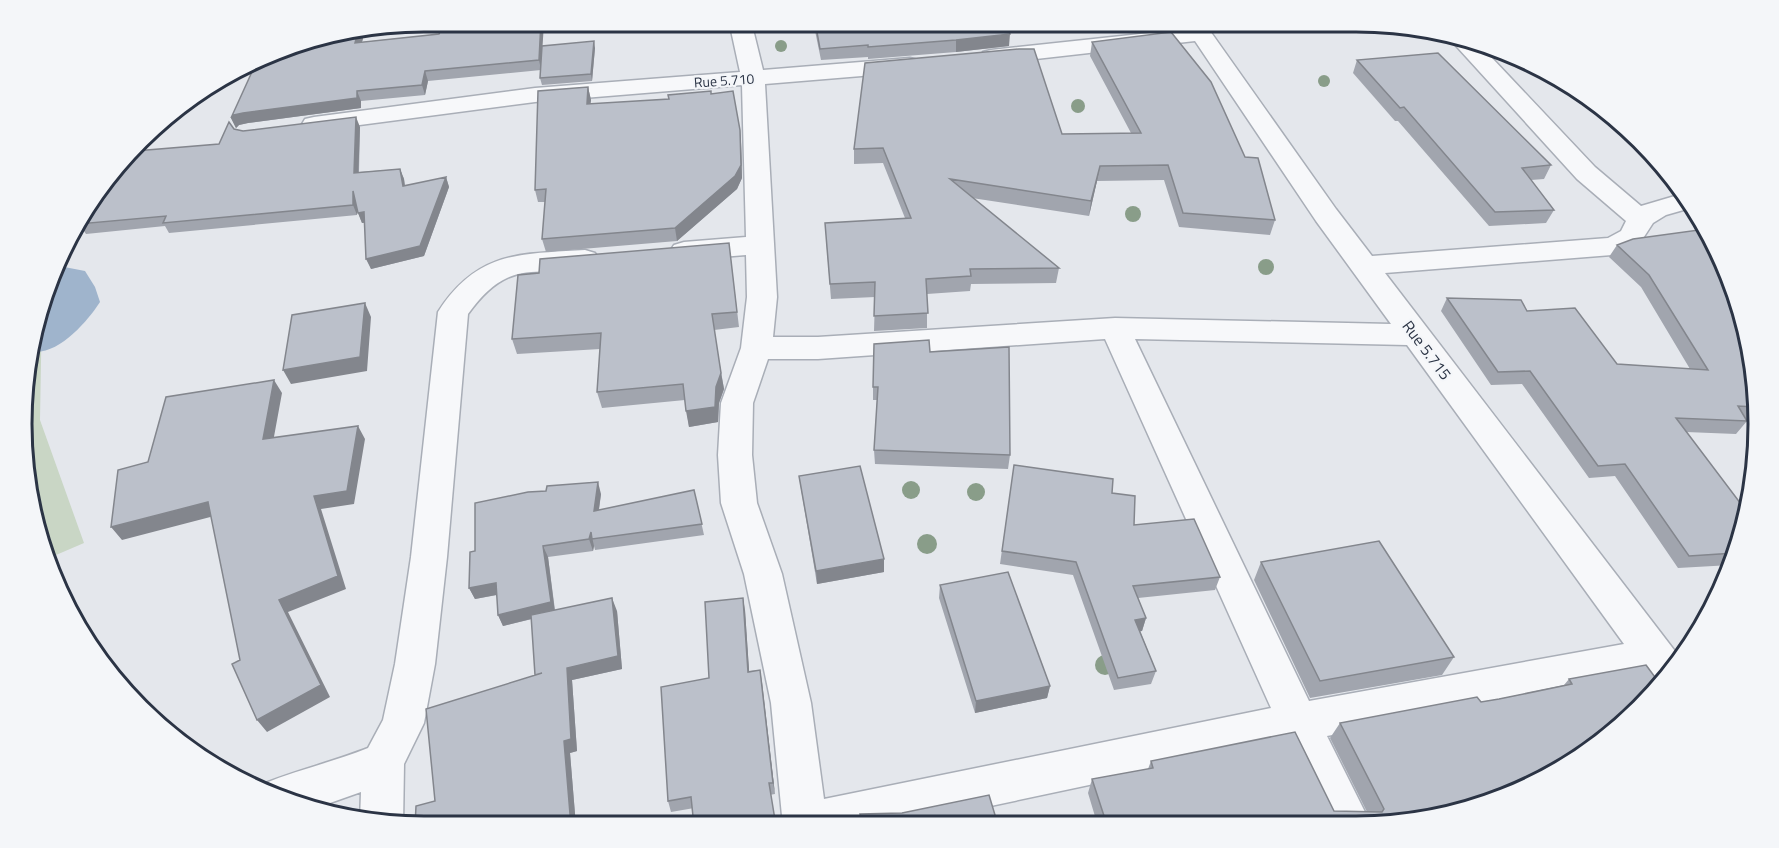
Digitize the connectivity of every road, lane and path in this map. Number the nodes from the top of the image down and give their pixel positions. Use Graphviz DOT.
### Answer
graph roads {
  1 [pos="743,32"];
  2 [pos="1162,32"];
  3 [pos="1200,32"];
  4 [pos="1470,49"];
  5 [pos="968,60"];
  6 [pos="932,63"];
  7 [pos="753,78"];
  8 [pos="294,126"];
  9 [pos="1679,203"];
  10 [pos="1640,219"];
  11 [pos="760,245"];
  12 [pos="654,253"];
  13 [pos="618,256"];
  14 [pos="1364,266"];
  15 [pos="1115,328"];
  16 [pos="1416,335"];
  17 [pos="756,348"];
  18 [pos="1662,666"];
  19 [pos="1298,722"];
  20 [pos="383,762"];
  21 [pos="294,794"];
  22 [pos="382,814"];
  23 [pos="804,816"];
  24 [pos="848,816"];
  25 [pos="1345,816"];
  1 -- 7 [label="street"];
  2 -- 5 [label="street"];
  3 -- 14 [label="street, Rue 5.715"];
  4 -- 10 [label="street"];
  6 -- 7 [label="street, Rue 5.710"];
  7 -- 8 [label="street, Rue 5.710"];
  7 -- 11 [label="street"];
  9 -- 10 [label="street"];
  10 -- 14 [label="street"];
  11 -- 12 [label="street"];
  11 -- 17 [label="street"];
  13 -- 20 [label="street"];
  14 -- 16 [label="street, Rue 5.715"];
  15 -- 16 [label="street"];
  15 -- 17 [label="street"];
  15 -- 19 [label="street"];
  16 -- 18 [label="street, Rue 5.715"];
  17 -- 23 [label="street"];
  18 -- 19 [label="street"];
  19 -- 24 [label="street"];
  19 -- 25 [label="street"];
  20 -- 21 [label="street"];
  20 -- 22 [label="street"];
}
